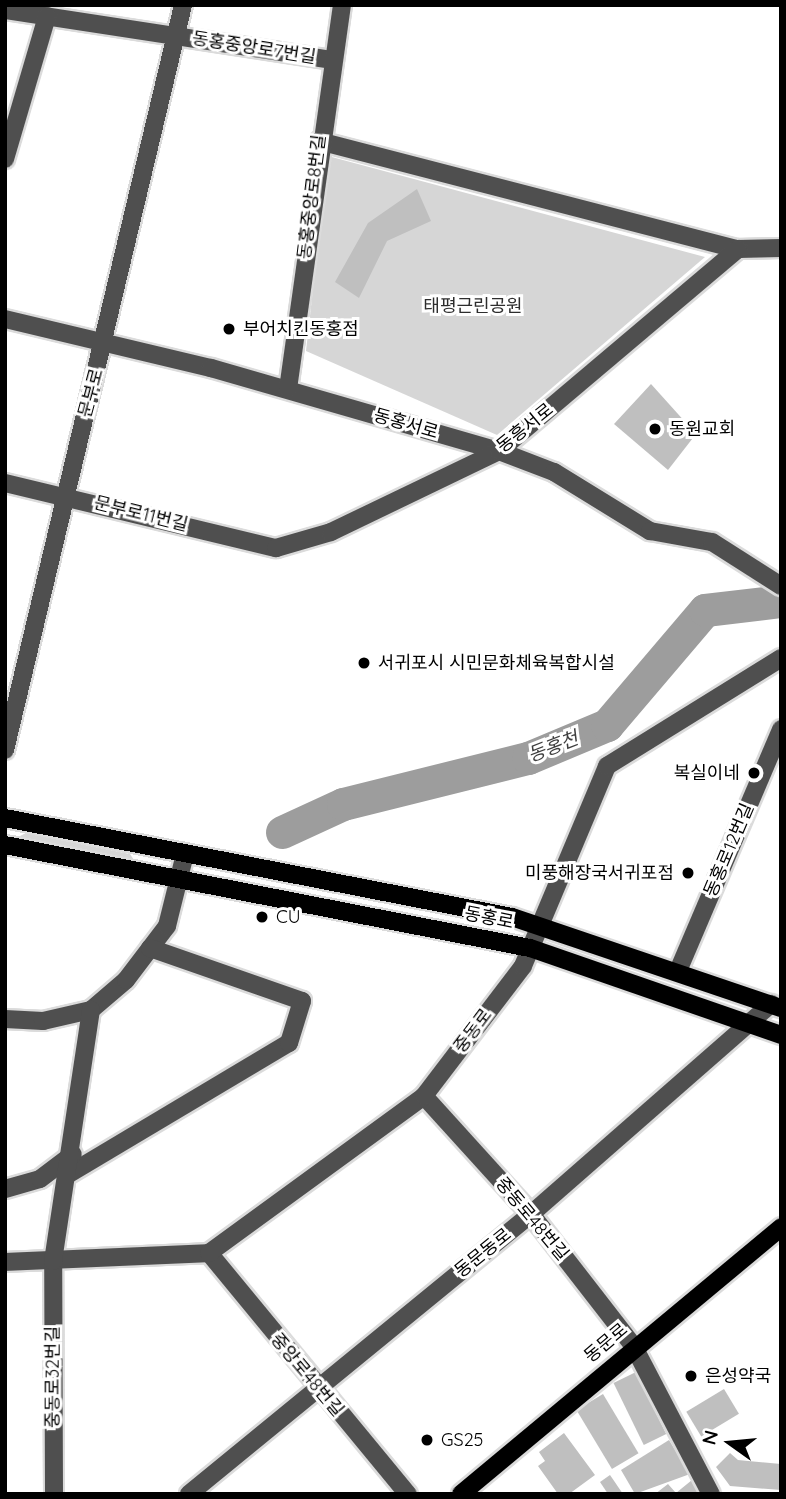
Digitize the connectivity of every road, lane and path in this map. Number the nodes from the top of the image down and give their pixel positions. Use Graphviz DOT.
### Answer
graph roads {
  1 [pos="183,5"];
  2 [pos="341,5"];
  3 [pos="5,10"];
  4 [pos="47,16"];
  5 [pos="176,36"];
  6 [pos="332,60"];
  7 [pos="319,141"];
  8 [pos="5,159"];
  9 [pos="781,248"];
  10 [pos="738,249"];
  11 [pos="5,319"];
  12 [pos="105,343"];
  13 [pos="288,389"];
  14 [pos="499,451"];
  15 [pos="5,483"];
  16 [pos="64,495"];
  17 [pos="276,548"];
  18 [pos="775,580"];
  19 [pos="781,658"];
  20 [pos="781,729"];
  21 [pos="5,750"];
  22 [pos="5,818"];
  23 [pos="5,845"];
  24 [pos="184,858"];
  25 [pos="180,884"];
  26 [pos="542,925"];
  27 [pos="150,948"];
  28 [pos="530,948"];
  29 [pos="678,971"];
  30 [pos="776,1006"];
  31 [pos="91,1010"];
  32 [pos="5,1019"];
  33 [pos="751,1025"];
  34 [pos="781,1035"];
  35 [pos="424,1096"];
  36 [pos="73,1154"];
  37 [pos="69,1174"];
  38 [pos="5,1189"];
  39 [pos="531,1214"];
  40 [pos="781,1227"];
  41 [pos="209,1254"];
  42 [pos="53,1261"];
  43 [pos="5,1262"];
  44 [pos="634,1347"];
  45 [pos="317,1390"];
  46 [pos="54,1494"];
  47 [pos="189,1494"];
  48 [pos="408,1494"];
  49 [pos="461,1494"];
  50 [pos="711,1494"];
  1 -- 5 [label="street, 문부로"];
  2 -- 6 [label="street, 동홍중앙로8번길"];
  3 -- 4 [label="street"];
  4 -- 5 [label="street"];
  4 -- 8 [label="street"];
  5 -- 6 [label="street, 동홍중앙로7번길"];
  5 -- 12 [label="street, 문부로"];
  6 -- 7 [label="street, 동홍중앙로8번길"];
  7 -- 10 [label="street"];
  7 -- 13 [label="street, 동홍중앙로8번길"];
  9 -- 10 [label="street"];
  10 -- 14 [label="street, 동흥서로"];
  11 -- 12 [label="street, 동홍서로"];
  12 -- 13 [label="street, 동홍서로"];
  12 -- 16 [label="street, 문부로"];
  13 -- 14 [label="street, 동홍서로"];
  14 -- 17 [label="street, 동흥서로"];
  14 -- 18 [label="street, 동홍서로"];
  15 -- 16 [label="street, 문부로11번길"];
  16 -- 17 [label="street, 문부로11번길"];
  16 -- 21 [label="street, 문부로"];
  19 -- 26 [label="street, 중동로"];
  20 -- 29 [label="street, 동홍로12번길"];
  22 -- 24 [label="main road, 동홍로"];
  23 -- 25 [label="main road, 동홍로"];
  24 -- 25 [label="street"];
  24 -- 26 [label="main road, 동홍로"];
  25 -- 27 [label="street"];
  25 -- 28 [label="main road, 동홍로"];
  26 -- 28 [label="street, 중동로"];
  26 -- 29 [label="main road, 동홍로"];
  27 -- 31 [label="street"];
  27 -- 37 [label="street"];
  28 -- 33 [label="main road, 동홍로"];
  28 -- 35 [label="street, 중동로"];
  29 -- 30 [label="main road, 동홍로"];
  30 -- 33 [label="street, 동문동로"];
  31 -- 32 [label="street"];
  31 -- 36 [label="street"];
  33 -- 34 [label="main road, 동홍로"];
  33 -- 39 [label="street, 동문동로"];
  35 -- 39 [label="street, 중동로48번길"];
  35 -- 41 [label="street, 중동로"];
  36 -- 37 [label="street"];
  36 -- 38 [label="street"];
  37 -- 42 [label="street"];
  39 -- 44 [label="street, 중동로48번길"];
  39 -- 45 [label="street, 동문동로"];
  40 -- 44 [label="main road, 동문로"];
  41 -- 42 [label="street"];
  41 -- 45 [label="street, 중앙로48번길"];
  42 -- 43 [label="street"];
  42 -- 46 [label="street, 중동로32번길"];
  44 -- 49 [label="main road, 동문로"];
  44 -- 50 [label="street, 중동로48번길"];
  45 -- 47 [label="street, 동문동로"];
  45 -- 48 [label="street, 중앙로48번길"];
}
